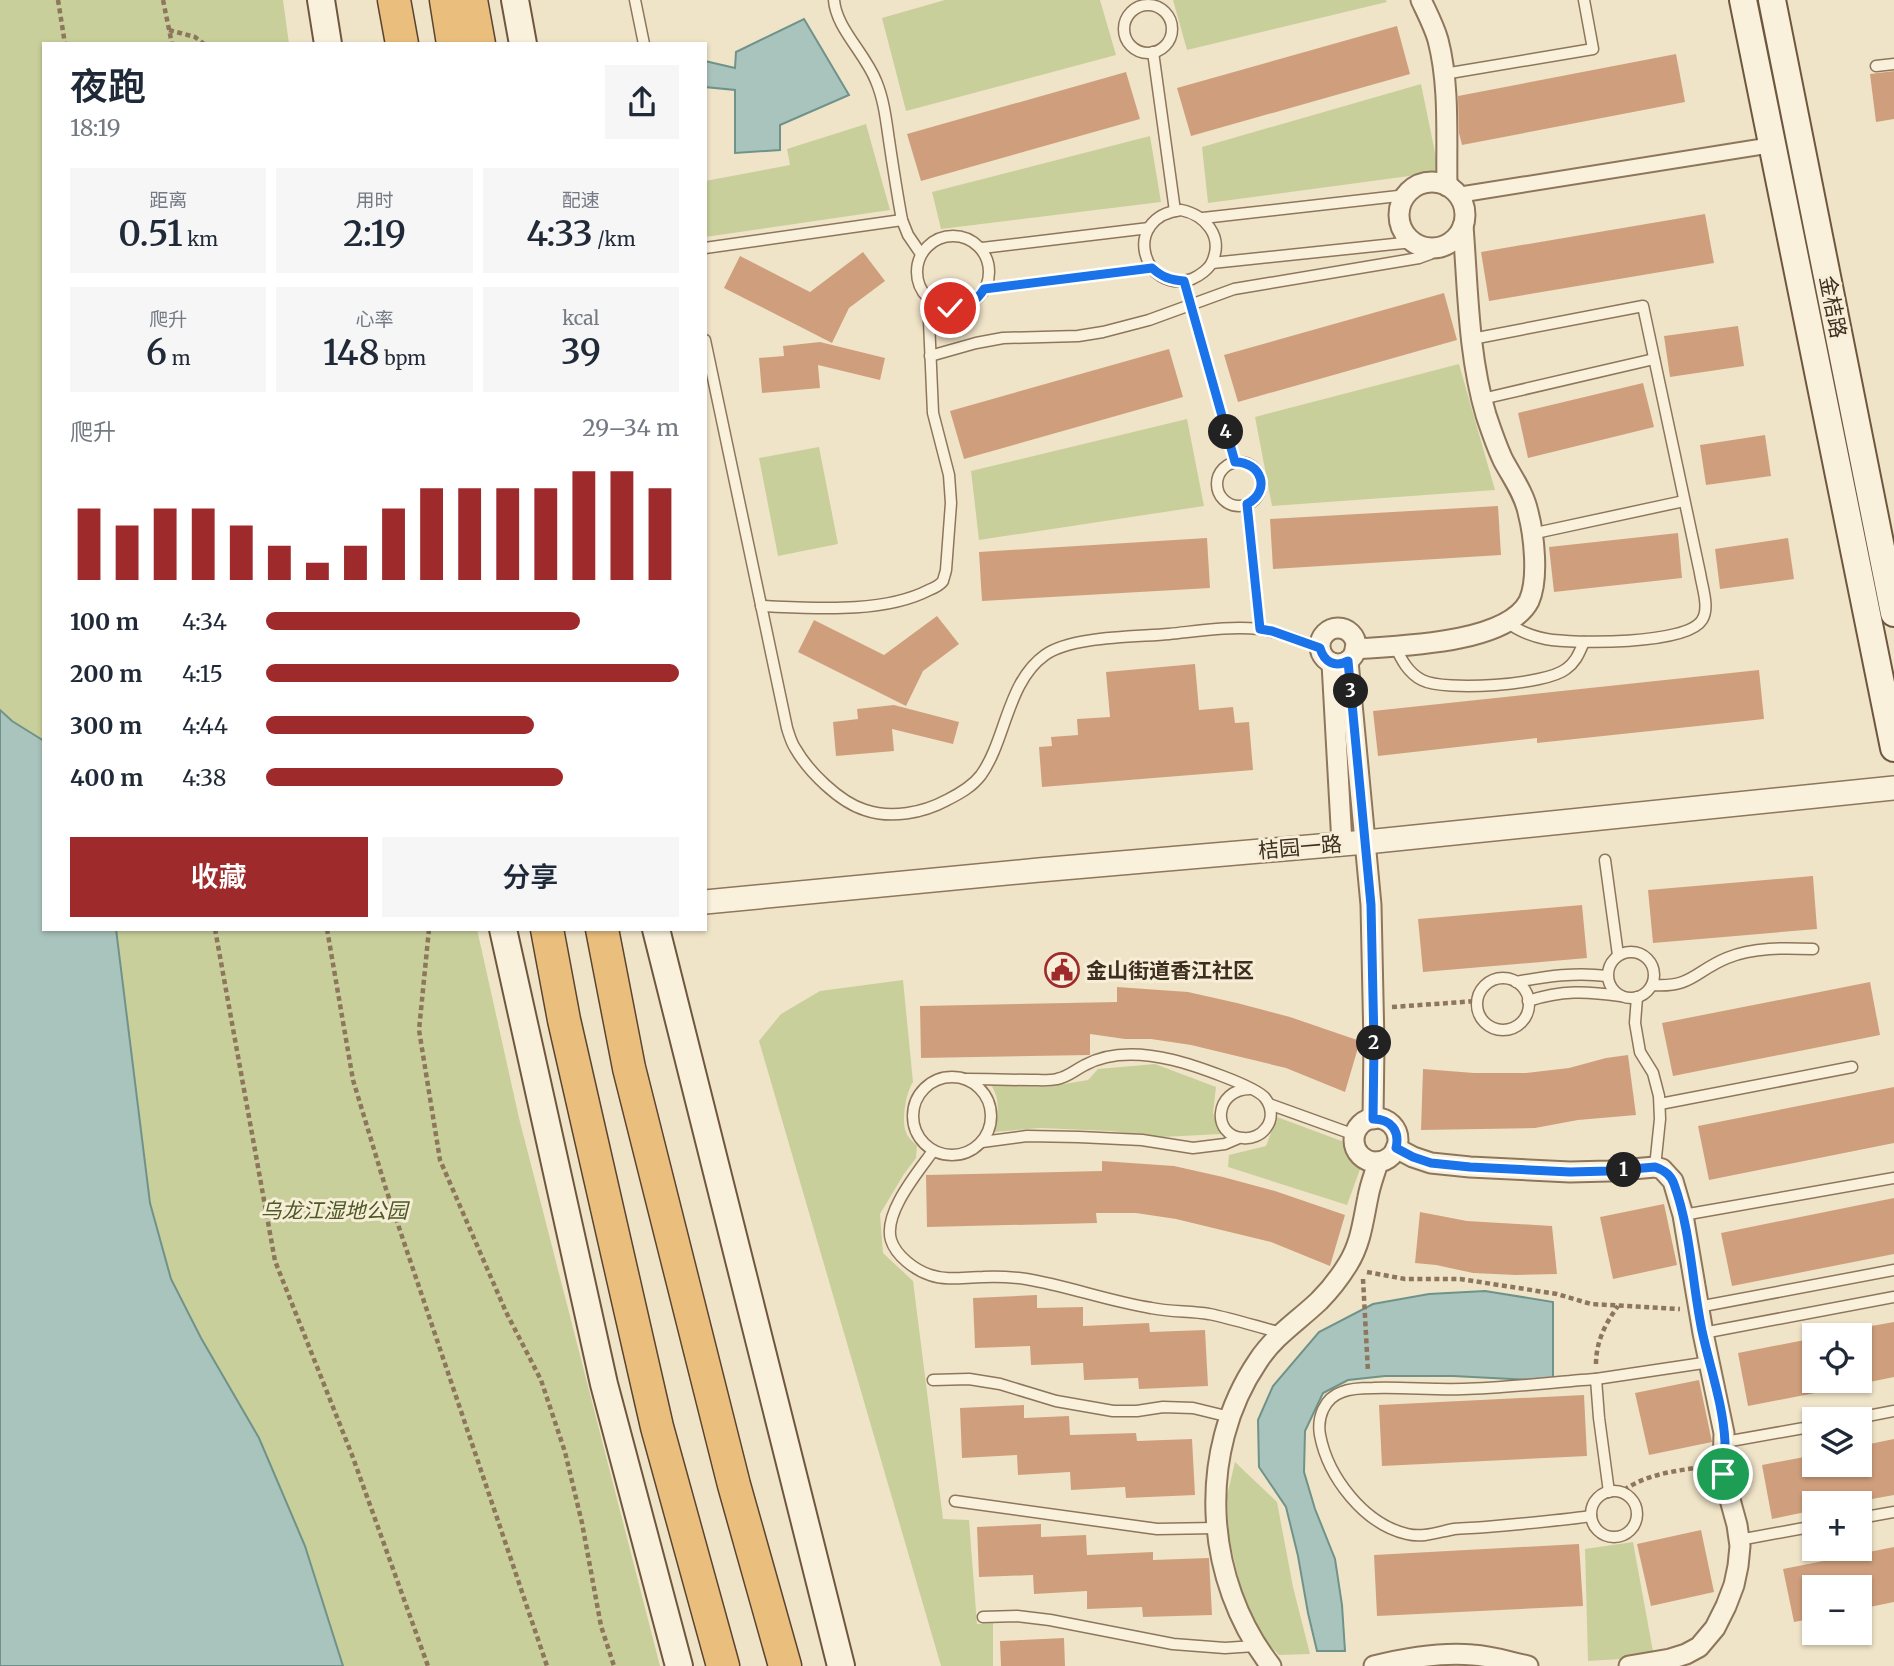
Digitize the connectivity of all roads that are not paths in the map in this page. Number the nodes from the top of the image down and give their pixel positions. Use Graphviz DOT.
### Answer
graph roads {
  1 [pos="321,0"];
  2 [pos="394,0"];
  3 [pos="446,0"];
  4 [pos="471,0"];
  5 [pos="514,0"];
  6 [pos="635,0"];
  7 [pos="834,0"];
  8 [pos="1421,0"];
  9 [pos="1584,0"];
  10 [pos="1743,0"];
  11 [pos="1772,0"];
  12 [pos="1146,2"];
  13 [pos="328,42"];
  14 [pos="402,42"];
  15 [pos="453,42"];
  16 [pos="479,42"];
  17 [pos="523,42"];
  18 [pos="644,42"];
  19 [pos="1153,52"];
  20 [pos="1894,64"];
  21 [pos="1875,66"];
  22 [pos="1444,74"];
  23 [pos="1772,145"];
  24 [pos="1453,191"];
  25 [pos="1406,195"];
  26 [pos="1175,211"];
  27 [pos="1203,218"];
  28 [pos="902,220"];
  29 [pos="1463,226"];
  30 [pos="1149,228"];
  31 [pos="1412,242"];
  32 [pos="1440,247"];
  33 [pos="707,248"];
  34 [pos="982,248"];
  35 [pos="921,254"];
  36 [pos="1212,263"];
  37 [pos="1152,268"];
  38 [pos="1184,281"];
  39 [pos="984,289"];
  40 [pos="928,298"];
  41 [pos="1190,304"];
  42 [pos="1472,339"];
  43 [pos="707,350"];
  44 [pos="930,356"];
  45 [pos="1654,359"];
  46 [pos="1482,399"];
  47 [pos="1235,462"];
  48 [pos="1684,501"];
  49 [pos="1247,504"];
  50 [pos="1531,534"];
  51 [pos="761,606"];
  52 [pos="1894,613"];
  53 [pos="1507,622"];
  54 [pos="1260,629"];
  55 [pos="1584,642"];
  56 [pos="1395,646"];
  57 [pos="1339,655"];
  58 [pos="1894,748"];
  59 [pos="1894,788"];
  60 [pos="1366,842"];
  61 [pos="1342,844"];
  62 [pos="1605,860"];
  63 [pos="707,902"];
  64 [pos="503,931"];
  65 [pos="547,931"];
  66 [pos="602,931"];
  67 [pos="657,931"];
  68 [pos="1813,949"];
  69 [pos="1618,955"];
  70 [pos="1607,976"];
  71 [pos="1516,982"];
  72 [pos="1652,985"];
  73 [pos="1621,996"];
  74 [pos="1637,997"];
  75 [pos="1528,1001"];
  76 [pos="1852,1067"];
  77 [pos="967,1079"];
  78 [pos="1250,1089"];
  79 [pos="1269,1104"];
  80 [pos="1660,1104"];
  81 [pos="1373,1119"];
  82 [pos="1355,1135"];
  83 [pos="1239,1138"];
  84 [pos="982,1142"];
  85 [pos="1396,1148"];
  86 [pos="933,1151"];
  87 [pos="1378,1162"];
  88 [pos="1655,1167"];
  89 [pos="1894,1178"];
  90 [pos="1683,1216"];
  91 [pos="1894,1270"];
  92 [pos="1894,1297"];
  93 [pos="1698,1307"];
  94 [pos="1282,1333"];
  95 [pos="1703,1333"];
  96 [pos="1710,1362"];
  97 [pos="1596,1379"];
  98 [pos="933,1380"];
  99 [pos="1894,1412"];
  100 [pos="1872,1416"];
  101 [pos="1230,1417"];
  102 [pos="1802,1428"];
  103 [pos="1725,1443"];
  104 [pos="1615,1492"];
  105 [pos="955,1501"];
  106 [pos="1894,1512"];
  107 [pos="1591,1516"];
  108 [pos="1872,1516"];
  109 [pos="1216,1528"];
  110 [pos="1802,1528"];
  111 [pos="1739,1540"];
  112 [pos="983,1617"];
  113 [pos="1255,1646"];
  114 [pos="679,1666"];
  115 [pos="723,1666"];
  116 [pos="785,1666"];
  117 [pos="841,1666"];
  118 [pos="1270,1666"];
  119 [pos="1276,1666"];
  120 [pos="1286,1666"];
  121 [pos="1374,1666"];
  122 [pos="1528,1666"];
  123 [pos="1629,1666"];
  1 -- 13 [label="main road"];
  2 -- 14 [label="highway"];
  3 -- 15 [label="highway"];
  4 -- 16 [label="highway"];
  5 -- 17 [label="main road"];
  6 -- 18 [label="lane"];
  7 -- 28 [label="lane"];
  8 -- 22 [label="street"];
  9 -- 22 [label="lane"];
  10 -- 23 [label="main road"];
  11 -- 52 [label="main road, 金桔路"];
  12 -- 19 [label="lane"];
  12 -- 19 [label="lane"];
  19 -- 26 [label="lane"];
  20 -- 21 [label="lane"];
  22 -- 24 [label="street"];
  23 -- 24 [label="street"];
  23 -- 58 [label="main road"];
  24 -- 25 [label="street"];
  24 -- 29 [label="street"];
  25 -- 27 [label="lane"];
  25 -- 31 [label="street"];
  26 -- 27 [label="lane"];
  26 -- 30 [label="lane"];
  27 -- 36 [label="lane"];
  28 -- 33 [label="lane"];
  28 -- 35 [label="lane"];
  29 -- 32 [label="street"];
  29 -- 42 [label="street"];
  30 -- 34 [label="lane"];
  30 -- 37 [label="lane"];
  31 -- 32 [label="street"];
  31 -- 36 [label="lane"];
  32 -- 41 [label="lane"];
  34 -- 35 [label="lane"];
  34 -- 39 [label="lane"];
  35 -- 40 [label="lane"];
  36 -- 38 [label="lane"];
  37 -- 38 [label="lane"];
  37 -- 39 [label="lane"];
  38 -- 41 [label="lane"];
  39 -- 40 [label="lane"];
  40 -- 44 [label="lane"];
  41 -- 44 [label="lane"];
  41 -- 47 [label="lane"];
  42 -- 45 [label="lane"];
  42 -- 46 [label="street"];
  43 -- 51 [label="lane"];
  44 -- 51 [label="lane"];
  45 -- 46 [label="lane"];
  45 -- 48 [label="lane"];
  46 -- 50 [label="street"];
  47 -- 49 [label="lane"];
  47 -- 49 [label="lane"];
  48 -- 50 [label="lane"];
  48 -- 55 [label="lane"];
  49 -- 54 [label="lane"];
  50 -- 53 [label="street"];
  51 -- 54 [label="lane"];
  53 -- 55 [label="lane"];
  53 -- 56 [label="street"];
  54 -- 57 [label="lane"];
  55 -- 56 [label="lane"];
  56 -- 57 [label="street"];
  57 -- 60 [label="street"];
  57 -- 61 [label="street"];
  59 -- 60 [label="street, 桔园一路"];
  60 -- 61 [label="street, 桔园一路"];
  60 -- 81 [label="street"];
  61 -- 63 [label="street, 桔园一路"];
  62 -- 69 [label="lane"];
  64 -- 114 [label="main road"];
  65 -- 115 [label="highway"];
  66 -- 116 [label="highway"];
  67 -- 117 [label="main road"];
  68 -- 72 [label="lane"];
  69 -- 70 [label="lane"];
  69 -- 72 [label="lane"];
  70 -- 71 [label="lane"];
  70 -- 73 [label="lane"];
  71 -- 75 [label="lane"];
  71 -- 75 [label="lane"];
  72 -- 74 [label="lane"];
  73 -- 74 [label="lane"];
  73 -- 75 [label="lane"];
  74 -- 80 [label="lane"];
  76 -- 80 [label="lane"];
  77 -- 78 [label="lane"];
  77 -- 84 [label="lane"];
  77 -- 86 [label="lane"];
  78 -- 79 [label="lane"];
  78 -- 83 [label="lane"];
  79 -- 82 [label="lane"];
  79 -- 83 [label="lane"];
  80 -- 88 [label="lane"];
  81 -- 82 [label="street"];
  81 -- 85 [label="street"];
  82 -- 87 [label="street"];
  83 -- 84 [label="lane"];
  84 -- 86 [label="lane"];
  85 -- 87 [label="street"];
  85 -- 88 [label="street"];
  86 -- 94 [label="lane"];
  87 -- 94 [label="street"];
  88 -- 90 [label="street"];
  89 -- 90 [label="lane"];
  90 -- 93 [label="street"];
  91 -- 93 [label="lane"];
  92 -- 95 [label="lane"];
  93 -- 95 [label="street"];
  94 -- 101 [label="street"];
  95 -- 96 [label="street"];
  96 -- 97 [label="lane"];
  96 -- 103 [label="street"];
  97 -- 104 [label="lane"];
  97 -- 107 [label="lane"];
  98 -- 101 [label="lane"];
  99 -- 100 [label="lane"];
  101 -- 109 [label="street"];
  102 -- 103 [label="lane"];
  103 -- 111 [label="street"];
  104 -- 107 [label="lane"];
  104 -- 107 [label="lane"];
  105 -- 109 [label="lane"];
  106 -- 108 [label="lane"];
  109 -- 113 [label="street"];
  110 -- 111 [label="lane"];
  111 -- 123 [label="street"];
  112 -- 113 [label="lane"];
  113 -- 118 [label="street"];
  119 -- 120 [label="street"];
  121 -- 122 [label="street"];
}
